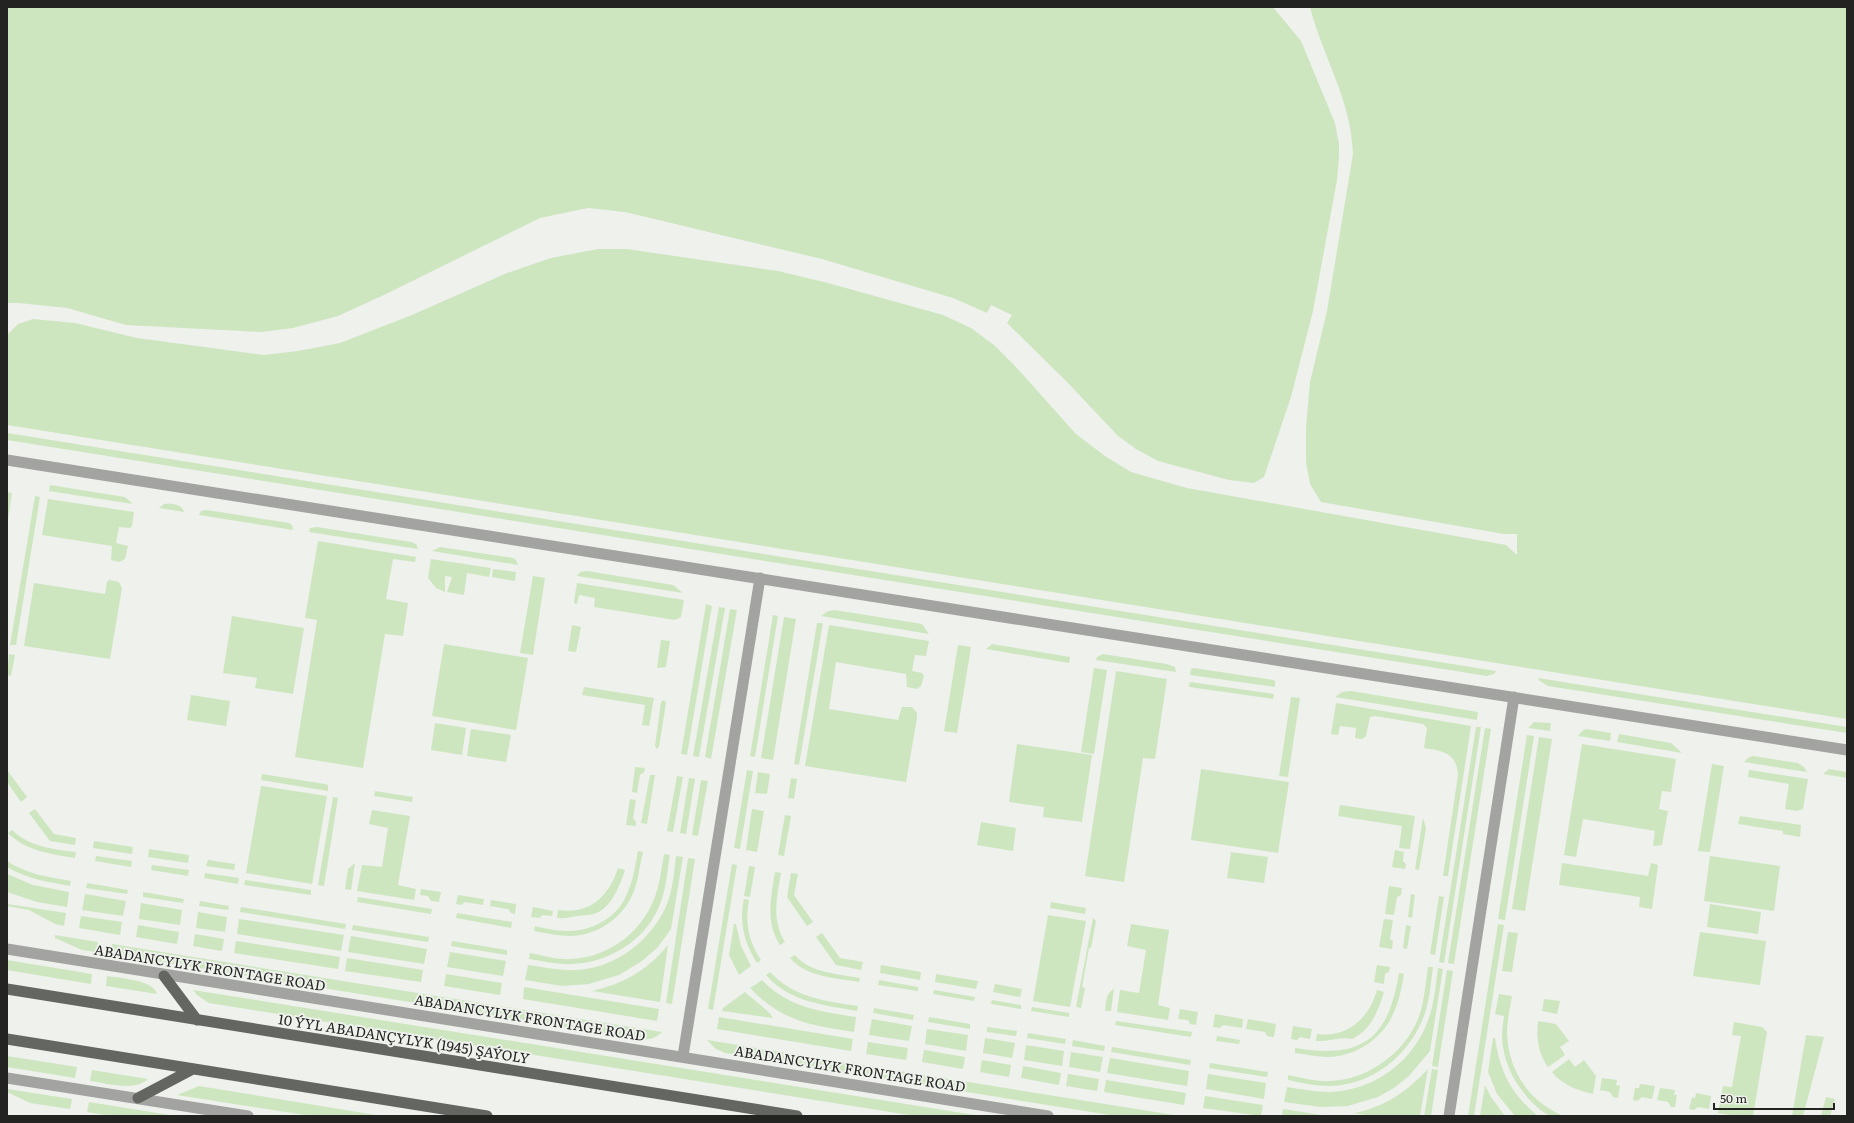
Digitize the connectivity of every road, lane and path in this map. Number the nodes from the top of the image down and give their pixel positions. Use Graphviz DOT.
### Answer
graph roads {
  1 [pos="7,460"];
  2 [pos="760,578"];
  3 [pos="1514,697"];
  4 [pos="1847,750"];
  5 [pos="7,949"];
  6 [pos="164,976"];
  7 [pos="7,989"];
  8 [pos="197,1020"];
  9 [pos="7,1039"];
  10 [pos="683,1056"];
  11 [pos="193,1069"];
  12 [pos="7,1078"];
  13 [pos="138,1098"];
  14 [pos="248,1116"];
  15 [pos="487,1116"];
  16 [pos="797,1116"];
  17 [pos="1048,1116"];
  18 [pos="1449,1116"];
  1 -- 2 [label="street"];
  2 -- 3 [label="street"];
  2 -- 10 [label="street"];
  3 -- 4 [label="street"];
  3 -- 18 [label="street"];
  5 -- 6 [label="street, ABADANCYLYK FRONTAGE ROAD"];
  6 -- 8 [label="main road"];
  6 -- 10 [label="street, ABADANCYLYK FRONTAGE ROAD"];
  7 -- 8 [label="main road, 10 ÝYL ABADANÇYLYK (1945) ŞAÝOLY"];
  8 -- 16 [label="main road, 10 ÝYL ABADANÇYLYK (1945) ŞAÝOLY"];
  9 -- 11 [label="main road"];
  10 -- 17 [label="street, ABADANCYLYK FRONTAGE ROAD"];
  11 -- 13 [label="main road"];
  11 -- 15 [label="main road"];
  12 -- 13 [label="street"];
  13 -- 14 [label="street"];
}
